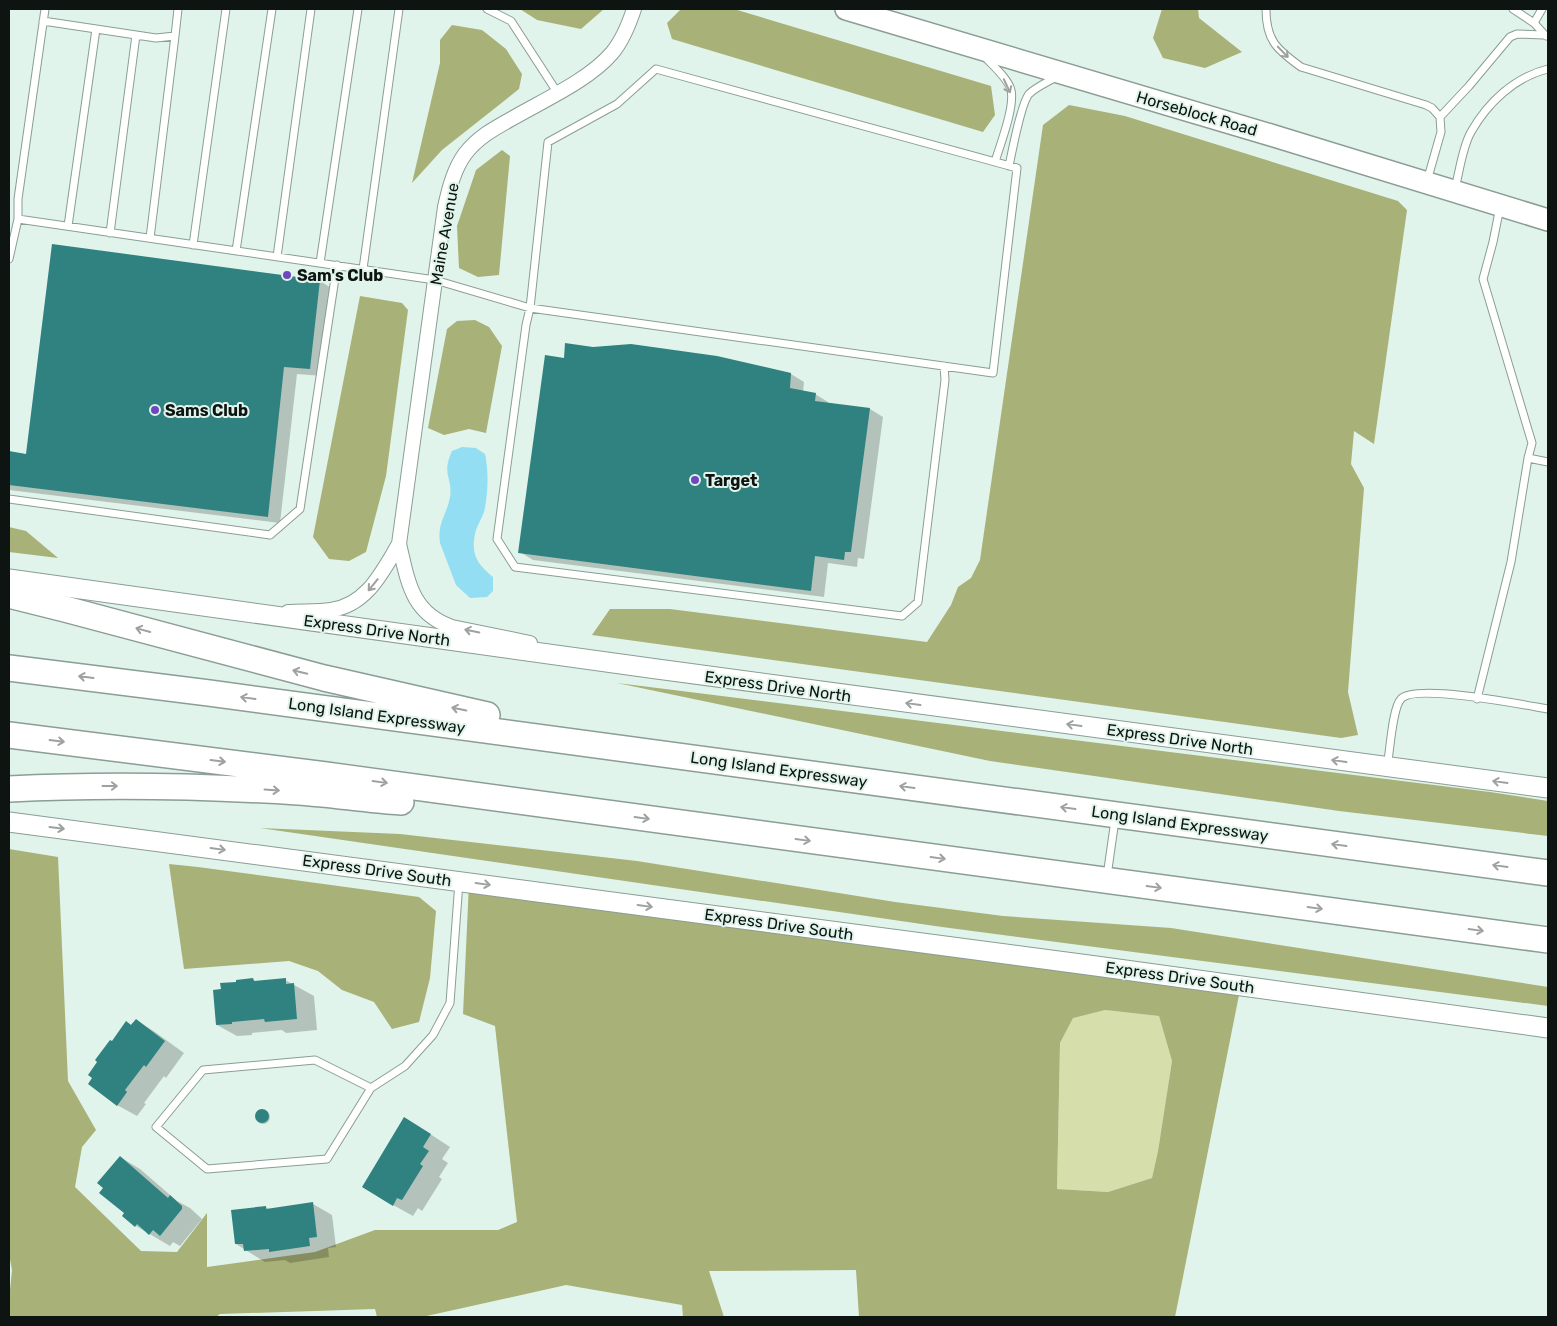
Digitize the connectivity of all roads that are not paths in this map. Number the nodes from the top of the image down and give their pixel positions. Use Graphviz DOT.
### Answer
graph roads {
  1 [pos="45,9"];
  2 [pos="178,9"];
  3 [pos="226,9"];
  4 [pos="272,9"];
  5 [pos="311,9"];
  6 [pos="358,9"];
  7 [pos="398,9"];
  8 [pos="487,9"];
  9 [pos="634,9"];
  10 [pos="846,9"];
  11 [pos="1266,9"];
  12 [pos="1513,9"];
  13 [pos="1542,9"];
  14 [pos="44,21"];
  15 [pos="1534,23"];
  16 [pos="96,29"];
  17 [pos="136,35"];
  18 [pos="175,36"];
  19 [pos="1546,36"];
  20 [pos="977,48"];
  21 [pos="1548,69"];
  22 [pos="1063,74"];
  23 [pos="558,92"];
  24 [pos="1440,117"];
  25 [pos="995,162"];
  26 [pos="1009,166"];
  27 [pos="1427,182"];
  28 [pos="1454,191"];
  29 [pos="1500,206"];
  30 [pos="18,219"];
  31 [pos="1548,220"];
  32 [pos="68,226"];
  33 [pos="110,232"];
  34 [pos="150,238"];
  35 [pos="194,245"];
  36 [pos="236,251"];
  37 [pos="277,257"];
  38 [pos="9,259"];
  39 [pos="320,263"];
  40 [pos="337,266"];
  41 [pos="363,269"];
  42 [pos="435,280"];
  43 [pos="530,308"];
  44 [pos="944,366"];
  45 [pos="1528,458"];
  46 [pos="1548,462"];
  47 [pos="9,499"];
  48 [pos="399,544"];
  49 [pos="9,579"];
  50 [pos="9,595"];
  51 [pos="255,613"];
  52 [pos="9,668"];
  53 [pos="657,669"];
  54 [pos="1477,698"];
  55 [pos="1548,709"];
  56 [pos="9,735"];
  57 [pos="695,758"];
  58 [pos="1387,767"];
  59 [pos="1548,788"];
  60 [pos="9,789"];
  61 [pos="593,812"];
  62 [pos="1116,814"];
  63 [pos="9,822"];
  64 [pos="1548,873"];
  65 [pos="1106,880"];
  66 [pos="459,881"];
  67 [pos="1548,940"];
  68 [pos="1548,1028"];
  69 [pos="371,1088"];
  1 -- 14 [label="lane"];
  2 -- 18 [label="lane"];
  3 -- 35 [label="lane"];
  4 -- 36 [label="lane"];
  5 -- 37 [label="lane"];
  6 -- 39 [label="lane"];
  7 -- 41 [label="lane"];
  8 -- 23 [label="lane"];
  9 -- 23 [label="street, Maine Avenue"];
  10 -- 20 [label="main road, Horseblock Road"];
  11 -- 24 [label="lane, one-way"];
  12 -- 15 [label="lane"];
  13 -- 15 [label="lane"];
  14 -- 16 [label="lane"];
  14 -- 30 [label="lane"];
  15 -- 19 [label="lane"];
  16 -- 17 [label="lane"];
  16 -- 32 [label="lane"];
  17 -- 18 [label="lane"];
  17 -- 33 [label="lane"];
  18 -- 34 [label="lane"];
  19 -- 24 [label="lane"];
  20 -- 22 [label="main road, Horseblock Road"];
  20 -- 25 [label="lane, one-way"];
  21 -- 28 [label="lane"];
  22 -- 26 [label="lane"];
  22 -- 27 [label="main road, Horseblock Road"];
  23 -- 42 [label="street, Maine Avenue"];
  24 -- 27 [label="lane"];
  25 -- 26 [label="lane"];
  25 -- 43 [label="lane"];
  26 -- 44 [label="lane"];
  27 -- 28 [label="main road, Horseblock Road"];
  28 -- 29 [label="main road, Horseblock Road"];
  29 -- 31 [label="main road, Horseblock Road"];
  29 -- 45 [label="lane"];
  30 -- 32 [label="lane"];
  30 -- 38 [label="lane"];
  32 -- 33 [label="lane"];
  33 -- 34 [label="lane"];
  34 -- 35 [label="lane"];
  35 -- 36 [label="lane"];
  36 -- 37 [label="lane"];
  37 -- 39 [label="lane"];
  39 -- 40 [label="lane"];
  40 -- 41 [label="lane"];
  40 -- 47 [label="lane"];
  41 -- 42 [label="lane"];
  42 -- 43 [label="lane"];
  42 -- 48 [label="street, Maine Avenue"];
  43 -- 44 [label="lane"];
  43 -- 44 [label="lane"];
  45 -- 46 [label="lane"];
  45 -- 54 [label="lane"];
  48 -- 51 [label="street, one-way"];
  53 -- 48 [label="street, one-way"];
  49 -- 51 [label="main road, Express Drive North"];
  57 -- 50 [label="highway, one-way"];
  51 -- 53 [label="main road, Express Drive North"];
  57 -- 52 [label="highway, Long Island Expressway, one-way"];
  58 -- 53 [label="main road, Express Drive North, one-way"];
  54 -- 55 [label="lane"];
  54 -- 58 [label="lane"];
  56 -- 61 [label="highway, one-way"];
  62 -- 57 [label="highway, Long Island Expressway, one-way"];
  59 -- 58 [label="main road, Express Drive North, one-way"];
  60 -- 61 [label="highway, one-way"];
  61 -- 65 [label="highway, one-way"];
  64 -- 62 [label="highway, Long Island Expressway, one-way"];
  62 -- 65 [label="lane"];
  63 -- 66 [label="main road, Express Drive South, one-way"];
  65 -- 67 [label="highway, one-way"];
  66 -- 68 [label="main road, Express Drive South, one-way"];
  66 -- 69 [label="lane"];
  69 -- 69 [label="lane"];
}
